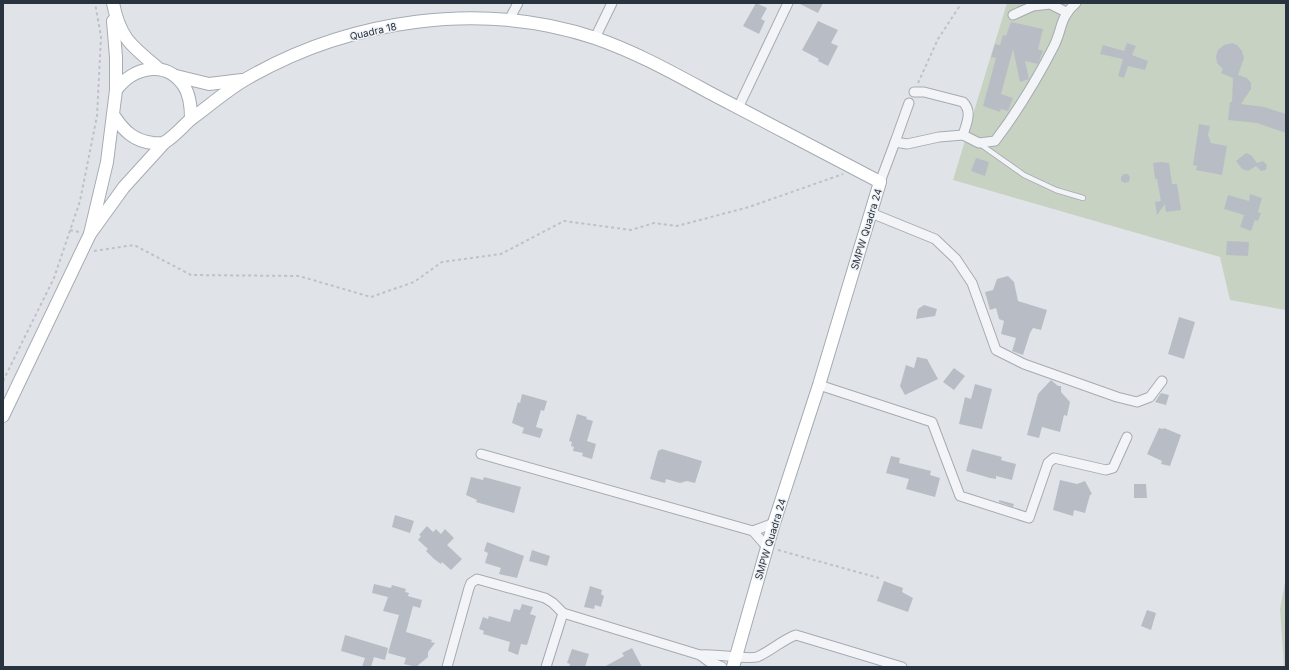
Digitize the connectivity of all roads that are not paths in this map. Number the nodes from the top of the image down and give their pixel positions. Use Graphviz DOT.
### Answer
graph roads {
  1 [pos="518,3"];
  2 [pos="612,3"];
  3 [pos="788,3"];
  4 [pos="1076,3"];
  5 [pos="113,5"];
  6 [pos="1066,12"];
  7 [pos="1013,15"];
  8 [pos="509,20"];
  9 [pos="595,38"];
  10 [pos="158,68"];
  11 [pos="176,76"];
  12 [pos="245,80"];
  13 [pos="116,90"];
  14 [pos="914,92"];
  15 [pos="910,103"];
  16 [pos="738,108"];
  17 [pos="114,116"];
  18 [pos="191,119"];
  19 [pos="962,135"];
  20 [pos="895,142"];
  21 [pos="164,143"];
  22 [pos="979,143"];
  23 [pos="880,182"];
  24 [pos="1083,198"];
  25 [pos="871,213"];
  26 [pos="90,234"];
  27 [pos="1162,380"];
  28 [pos="819,385"];
  29 [pos="3,416"];
  30 [pos="1127,437"];
  31 [pos="481,454"];
  32 [pos="774,523"];
  33 [pos="753,531"];
  34 [pos="767,547"];
  35 [pos="563,613"];
  36 [pos="700,655"];
  37 [pos="735,661"];
  38 [pos="447,667"];
  39 [pos="546,667"];
  40 [pos="722,667"];
  41 [pos="902,667"];
  1 -- 8 [label="street"];
  2 -- 9 [label="street"];
  3 -- 16 [label="street"];
  4 -- 6 [label="street"];
  5 -- 10 [label="street"];
  5 -- 13 [label="street"];
  6 -- 7 [label="street"];
  6 -- 22 [label="street"];
  8 -- 9 [label="street, SMPW Quadra 24"];
  8 -- 12 [label="street, Quadra 18"];
  9 -- 16 [label="street, SMPW Quadra 24"];
  10 -- 11 [label="street"];
  10 -- 13 [label="street"];
  11 -- 12 [label="street"];
  11 -- 18 [label="street"];
  12 -- 18 [label="street"];
  13 -- 17 [label="street"];
  14 -- 19 [label="street"];
  15 -- 20 [label="street"];
  16 -- 23 [label="street, SMPW Quadra 24"];
  17 -- 21 [label="street"];
  17 -- 26 [label="street"];
  18 -- 21 [label="street"];
  19 -- 20 [label="street"];
  19 -- 22 [label="street"];
  20 -- 23 [label="street"];
  21 -- 26 [label="street"];
  22 -- 24 [label="lane"];
  23 -- 25 [label="street, SMPW Quadra 24"];
  25 -- 27 [label="street"];
  25 -- 28 [label="street, SMPW Quadra 24"];
  26 -- 29 [label="street"];
  28 -- 30 [label="street"];
  28 -- 32 [label="street, SMPW Quadra 24"];
  31 -- 33 [label="street"];
  32 -- 33 [label="street"];
  32 -- 34 [label="street, SMPW Quadra 24"];
  33 -- 34 [label="street"];
  34 -- 37 [label="street, SMPW Quadra 24"];
  35 -- 36 [label="street"];
  35 -- 38 [label="street"];
  35 -- 39 [label="street"];
  36 -- 37 [label="street"];
  36 -- 40 [label="street"];
  37 -- 41 [label="street"];
}
